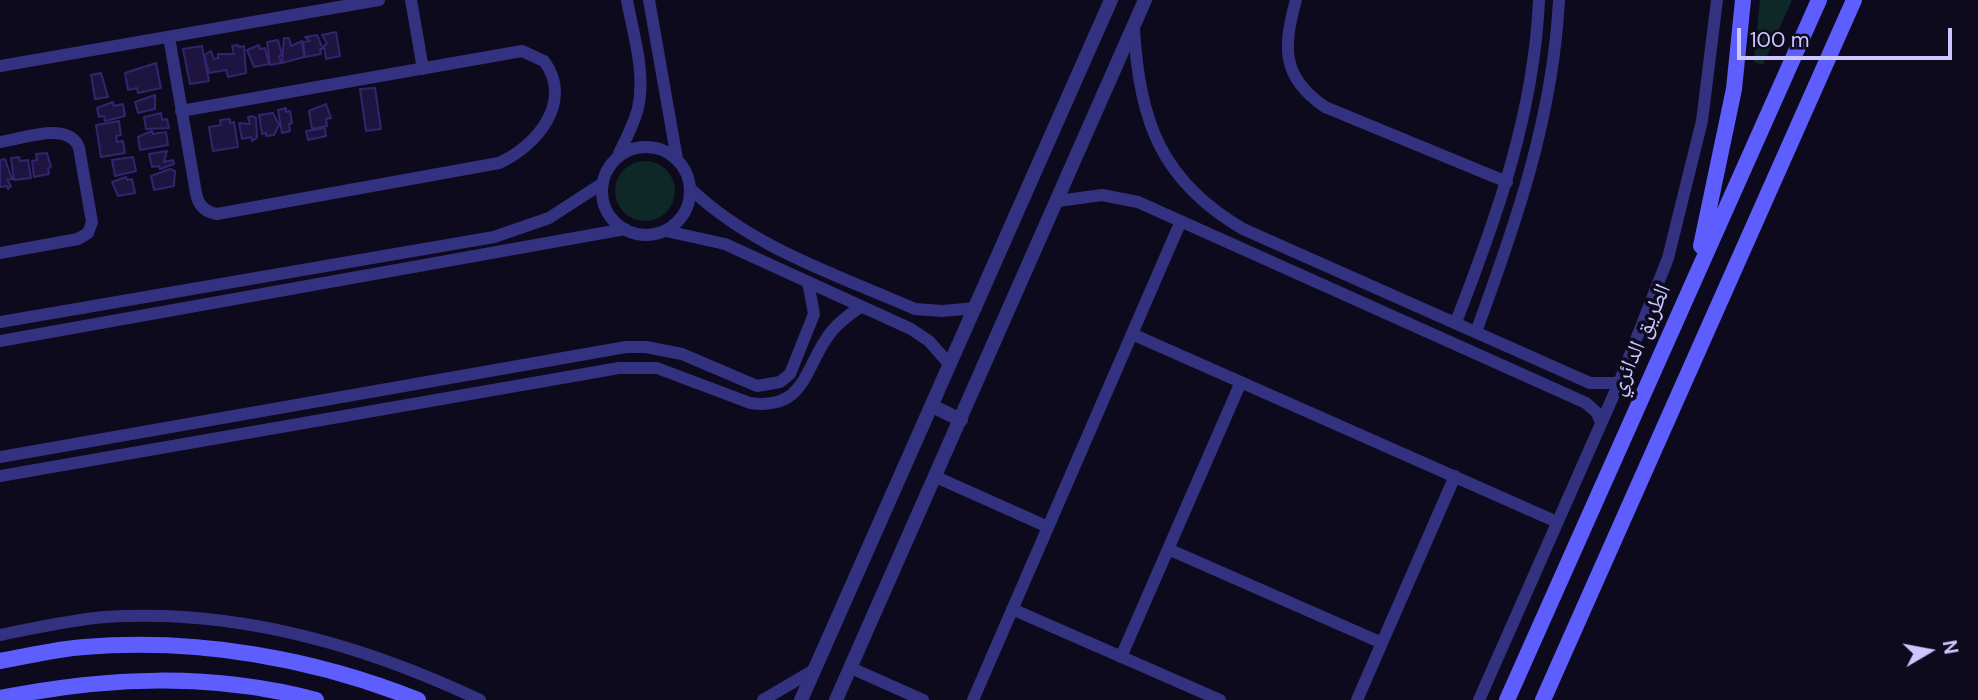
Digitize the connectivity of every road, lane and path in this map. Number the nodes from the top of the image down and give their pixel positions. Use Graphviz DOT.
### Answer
graph roads {
  1 [pos="296,0"];
  2 [pos="379,0"];
  3 [pos="411,0"];
  4 [pos="1111,0"];
  5 [pos="1145,0"];
  6 [pos="1296,0"];
  7 [pos="1539,0"];
  8 [pos="1559,0"];
  9 [pos="1717,0"];
  10 [pos="1743,0"];
  11 [pos="1819,0"];
  12 [pos="1854,0"];
  13 [pos="650,2"];
  14 [pos="628,4"];
  15 [pos="298,14"];
  16 [pos="1134,30"];
  17 [pos="169,37"];
  18 [pos="0,66"];
  19 [pos="423,69"];
  20 [pos="181,111"];
  21 [pos="0,142"];
  22 [pos="617,158"];
  23 [pos="677,159"];
  24 [pos="1507,182"];
  25 [pos="603,183"];
  26 [pos="691,189"];
  27 [pos="1058,201"];
  28 [pos="1181,221"];
  29 [pos="625,229"];
  30 [pos="666,231"];
  31 [pos="0,253"];
  32 [pos="1695,276"];
  33 [pos="227,282"];
  34 [pos="808,282"];
  35 [pos="230,302"];
  36 [pos="860,307"];
  37 [pos="976,308"];
  38 [pos="0,322"];
  39 [pos="1456,322"];
  40 [pos="1476,332"];
  41 [pos="1132,334"];
  42 [pos="0,341"];
  43 [pos="950,365"];
  44 [pos="1241,382"];
  45 [pos="1619,383"];
  46 [pos="1595,384"];
  47 [pos="1586,403"];
  48 [pos="932,406"];
  49 [pos="961,420"];
  50 [pos="1601,424"];
  51 [pos="44,449"];
  52 [pos="0,457"];
  53 [pos="47,468"];
  54 [pos="0,476"];
  55 [pos="1455,476"];
  56 [pos="936,477"];
  57 [pos="1557,522"];
  58 [pos="1048,527"];
  59 [pos="1168,549"];
  60 [pos="1012,609"];
  61 [pos="0,635"];
  62 [pos="1382,643"];
  63 [pos="1121,657"];
  64 [pos="0,661"];
  65 [pos="851,668"];
  66 [pos="814,670"];
  67 [pos="0,698"];
  68 [pos="316,700"];
  69 [pos="418,700"];
  70 [pos="481,700"];
  71 [pos="763,700"];
  72 [pos="801,700"];
  73 [pos="836,700"];
  74 [pos="923,700"];
  75 [pos="973,700"];
  76 [pos="1220,700"];
  77 [pos="1357,700"];
  78 [pos="1479,700"];
  79 [pos="1507,700"];
  80 [pos="1543,700"];
  1 -- 15 [label="street"];
  2 -- 15 [label="street"];
  3 -- 19 [label="street"];
  4 -- 37 [label="street"];
  5 -- 16 [label="street"];
  6 -- 24 [label="street"];
  7 -- 24 [label="street"];
  8 -- 40 [label="street"];
  9 -- 45 [label="street"];
  10 -- 32 [label="main road"];
  11 -- 32 [label="main road, الطريق الدائري"];
  12 -- 80 [label="main road"];
  13 -- 14 [label="street"];
  13 -- 23 [label="street"];
  14 -- 22 [label="street"];
  15 -- 17 [label="street"];
  16 -- 27 [label="street"];
  16 -- 39 [label="street"];
  17 -- 18 [label="street"];
  17 -- 20 [label="street"];
  19 -- 20 [label="street"];
  19 -- 20 [label="street"];
  21 -- 31 [label="street"];
  22 -- 23 [label="street"];
  22 -- 25 [label="street"];
  23 -- 26 [label="street"];
  24 -- 39 [label="street"];
  25 -- 29 [label="street"];
  25 -- 33 [label="street"];
  26 -- 30 [label="street"];
  26 -- 37 [label="street"];
  27 -- 28 [label="street"];
  27 -- 49 [label="street"];
  28 -- 41 [label="street"];
  28 -- 47 [label="street"];
  29 -- 30 [label="street"];
  29 -- 35 [label="street"];
  30 -- 34 [label="street"];
  32 -- 79 [label="main road, الطريق الدائري"];
  33 -- 35 [label="street"];
  33 -- 38 [label="street"];
  34 -- 36 [label="street"];
  34 -- 51 [label="street"];
  35 -- 42 [label="street"];
  36 -- 43 [label="street"];
  36 -- 53 [label="street"];
  37 -- 43 [label="street"];
  39 -- 40 [label="street"];
  40 -- 46 [label="street"];
  41 -- 44 [label="street"];
  41 -- 58 [label="street"];
  43 -- 48 [label="street"];
  44 -- 55 [label="street"];
  44 -- 59 [label="street"];
  45 -- 46 [label="street"];
  45 -- 50 [label="street"];
  46 -- 47 [label="street"];
  47 -- 50 [label="street"];
  48 -- 49 [label="street"];
  48 -- 66 [label="street"];
  49 -- 56 [label="street"];
  50 -- 57 [label="street"];
  51 -- 52 [label="street"];
  51 -- 53 [label="street"];
  53 -- 54 [label="street"];
  55 -- 57 [label="street"];
  55 -- 62 [label="street"];
  56 -- 58 [label="street"];
  56 -- 65 [label="street"];
  57 -- 78 [label="street"];
  58 -- 60 [label="street"];
  59 -- 62 [label="street"];
  59 -- 63 [label="street"];
  60 -- 63 [label="street"];
  60 -- 75 [label="street"];
  61 -- 70 [label="street"];
  62 -- 77 [label="street"];
  63 -- 76 [label="street"];
  64 -- 69 [label="main road"];
  65 -- 73 [label="street"];
  65 -- 74 [label="street"];
  66 -- 71 [label="street"];
  66 -- 72 [label="street"];
  67 -- 68 [label="main road"];
}
